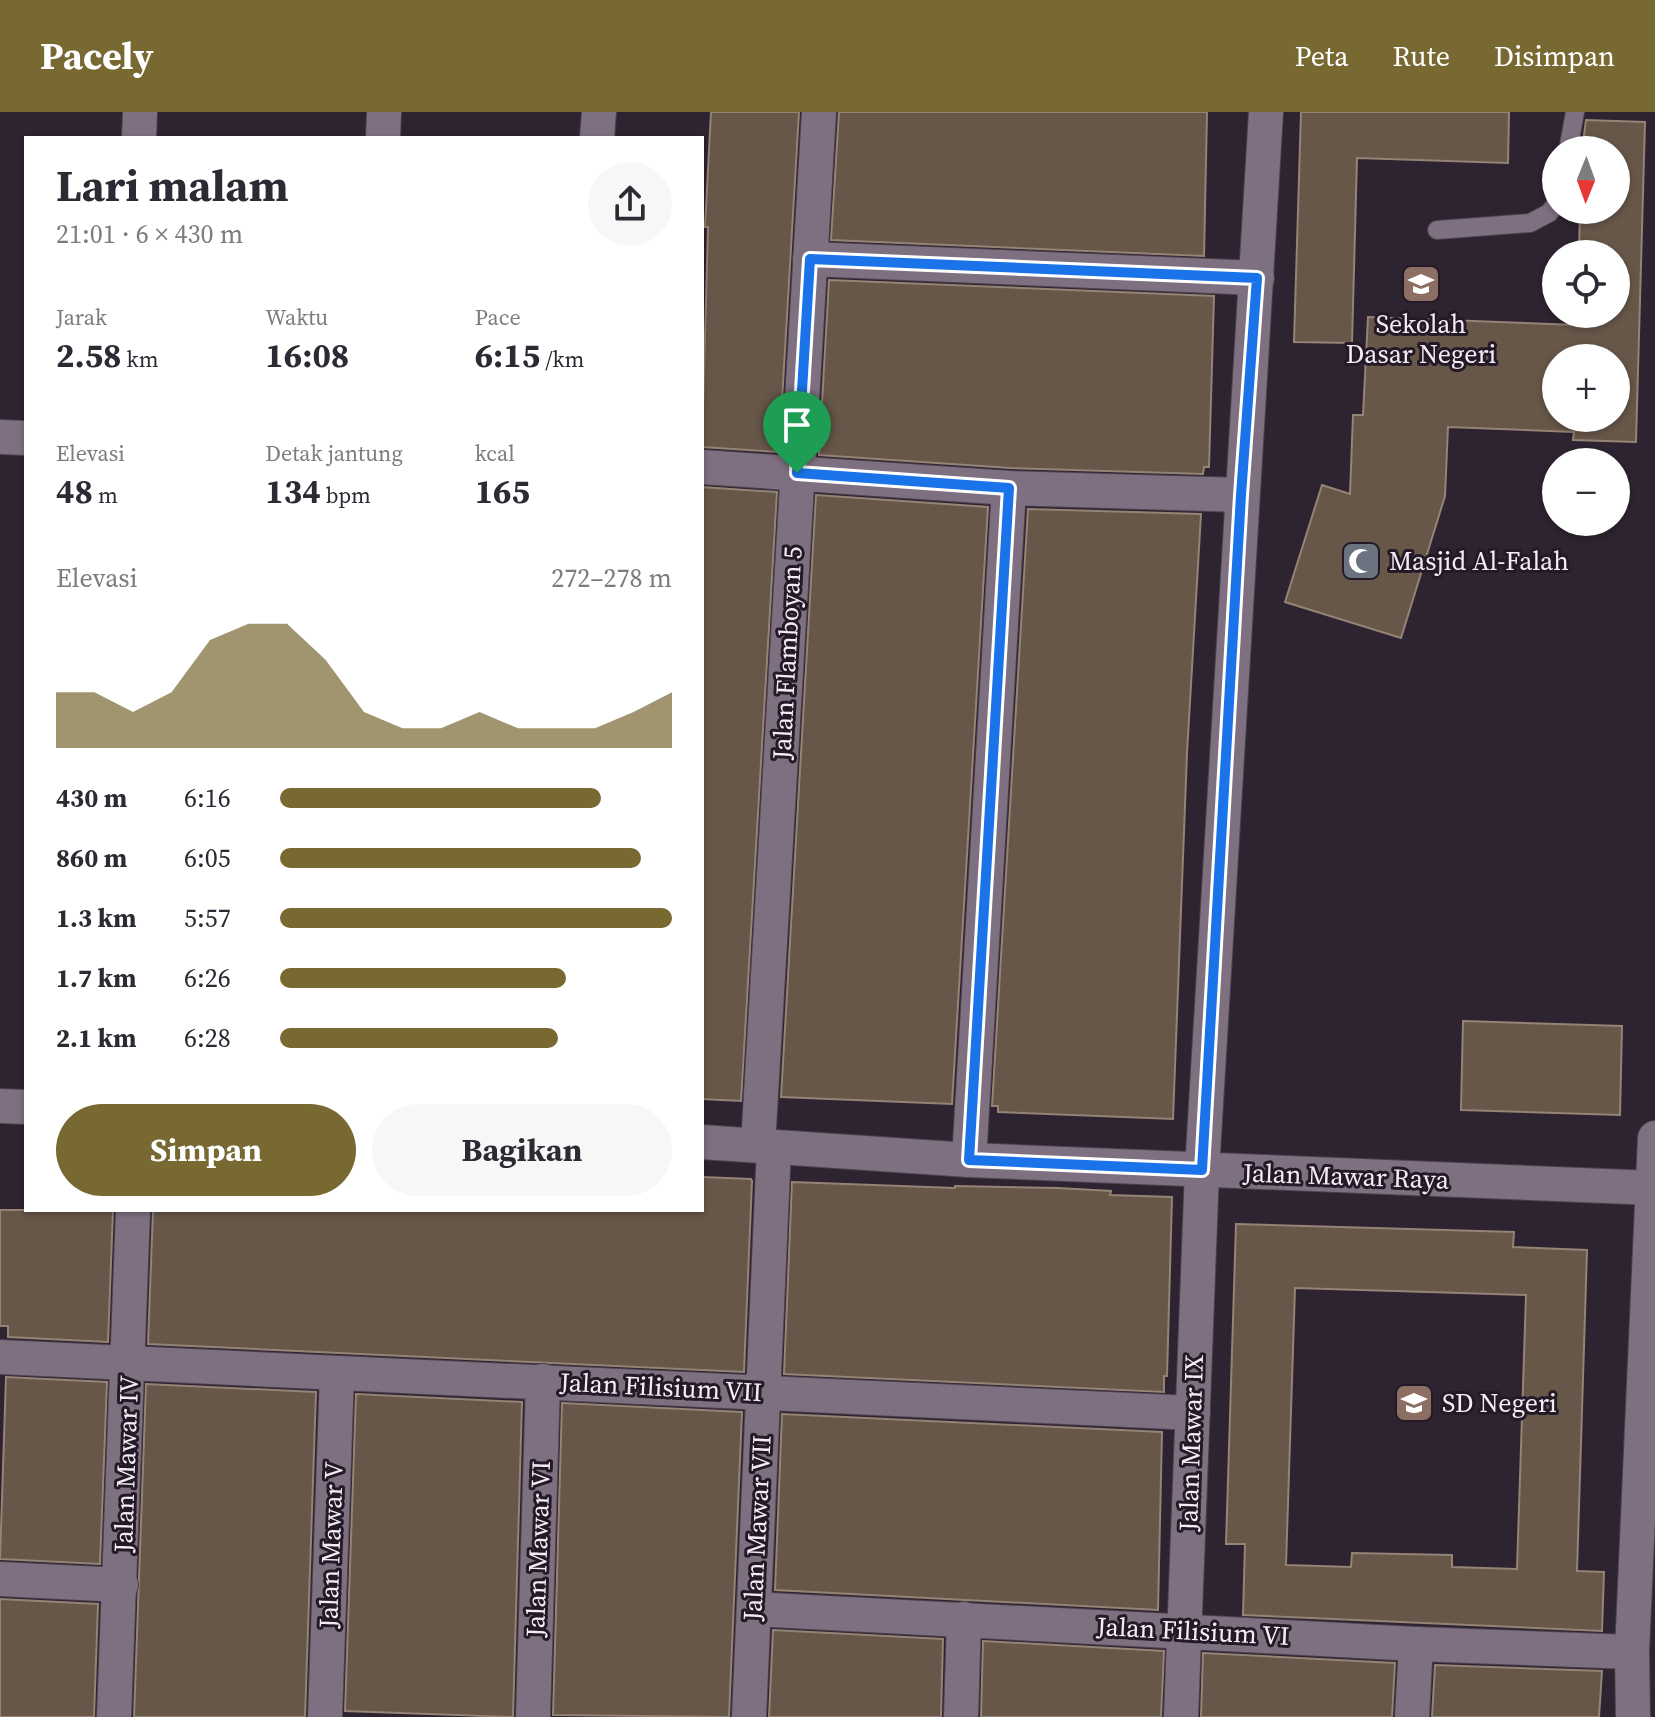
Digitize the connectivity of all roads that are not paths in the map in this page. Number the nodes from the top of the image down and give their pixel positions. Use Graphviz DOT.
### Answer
graph roads {
  1 [pos="140,112"];
  2 [pos="384,112"];
  3 [pos="599,112"];
  4 [pos="819,112"];
  5 [pos="1266,112"];
  6 [pos="1575,112"];
  7 [pos="139,136"];
  8 [pos="383,136"];
  9 [pos="597,136"];
  10 [pos="1571,136"];
  11 [pos="1542,217"];
  12 [pos="1437,230"];
  13 [pos="810,259"];
  14 [pos="1257,278"];
  15 [pos="0,437"];
  16 [pos="24,438"];
  17 [pos="704,467"];
  18 [pos="797,473"];
  19 [pos="1009,488"];
  20 [pos="1241,495"];
  21 [pos="0,1106"];
  22 [pos="24,1107"];
  23 [pos="1655,1138"];
  24 [pos="704,1142"];
  25 [pos="766,1146"];
  26 [pos="969,1160"];
  27 [pos="1202,1170"];
  28 [pos="1653,1188"];
  29 [pos="133,1212"];
  30 [pos="0,1357"];
  31 [pos="129,1364"];
  32 [pos="337,1374"];
  33 [pos="543,1381"];
  34 [pos="764,1392"];
  35 [pos="1193,1413"];
  36 [pos="0,1579"];
  37 [pos="121,1585"];
  38 [pos="754,1609"];
  39 [pos="964,1619"];
  40 [pos="1184,1630"];
  41 [pos="1416,1644"];
  42 [pos="1632,1652"];
  43 [pos="114,1717"];
  44 [pos="325,1717"];
  45 [pos="533,1717"];
  46 [pos="749,1717"];
  47 [pos="961,1717"];
  48 [pos="1181,1717"];
  49 [pos="1412,1717"];
  50 [pos="1633,1717"];
  1 -- 7 [label="street"];
  2 -- 8 [label="street"];
  3 -- 9 [label="street"];
  4 -- 13 [label="street, Jalan Flamboyan 5"];
  5 -- 14 [label="street, Jalan Mawar IX"];
  6 -- 10 [label="lane"];
  11 -- 12 [label="lane"];
  13 -- 14 [label="street"];
  13 -- 18 [label="street, Jalan Flamboyan 5"];
  14 -- 20 [label="street, Jalan Mawar IX"];
  15 -- 16 [label="street"];
  17 -- 18 [label="street"];
  18 -- 19 [label="street"];
  18 -- 25 [label="street, Jalan Flamboyan 5"];
  19 -- 20 [label="street"];
  19 -- 26 [label="street"];
  20 -- 27 [label="street, Jalan Mawar IX"];
  21 -- 22 [label="street"];
  23 -- 28 [label="street"];
  24 -- 25 [label="street, Jalan Mawar Raya"];
  25 -- 26 [label="street, Jalan Mawar Raya"];
  25 -- 34 [label="street, Jalan Mawar VII"];
  26 -- 27 [label="street, Jalan Mawar Raya"];
  27 -- 28 [label="street, Jalan Mawar Raya"];
  27 -- 35 [label="street, Jalan Mawar IX"];
  28 -- 42 [label="street"];
  29 -- 31 [label="street, Jalan Mawar IV"];
  30 -- 31 [label="street, Jalan Filisium VII"];
  31 -- 32 [label="street, Jalan Filisium VII"];
  31 -- 37 [label="street, Jalan Mawar IV"];
  32 -- 33 [label="street, Jalan Filisium VII"];
  32 -- 44 [label="street, Jalan Mawar V"];
  33 -- 34 [label="street, Jalan Filisium VII"];
  33 -- 45 [label="street, Jalan Mawar VI"];
  34 -- 35 [label="street, Jalan Filisium VII"];
  34 -- 38 [label="street, Jalan Mawar VII"];
  35 -- 40 [label="street, Jalan Mawar IX"];
  36 -- 37 [label="street"];
  37 -- 43 [label="street, Jalan Mawar IV"];
  38 -- 39 [label="street, Jalan Filisium VI"];
  38 -- 46 [label="street, Jalan Mawar VII"];
  39 -- 40 [label="street, Jalan Filisium VI"];
  39 -- 47 [label="street"];
  40 -- 41 [label="street, Jalan Filisium VI"];
  40 -- 48 [label="street, Jalan Mawar IX"];
  41 -- 42 [label="street, Jalan Filisium VI"];
  41 -- 49 [label="street"];
  42 -- 50 [label="street"];
}
